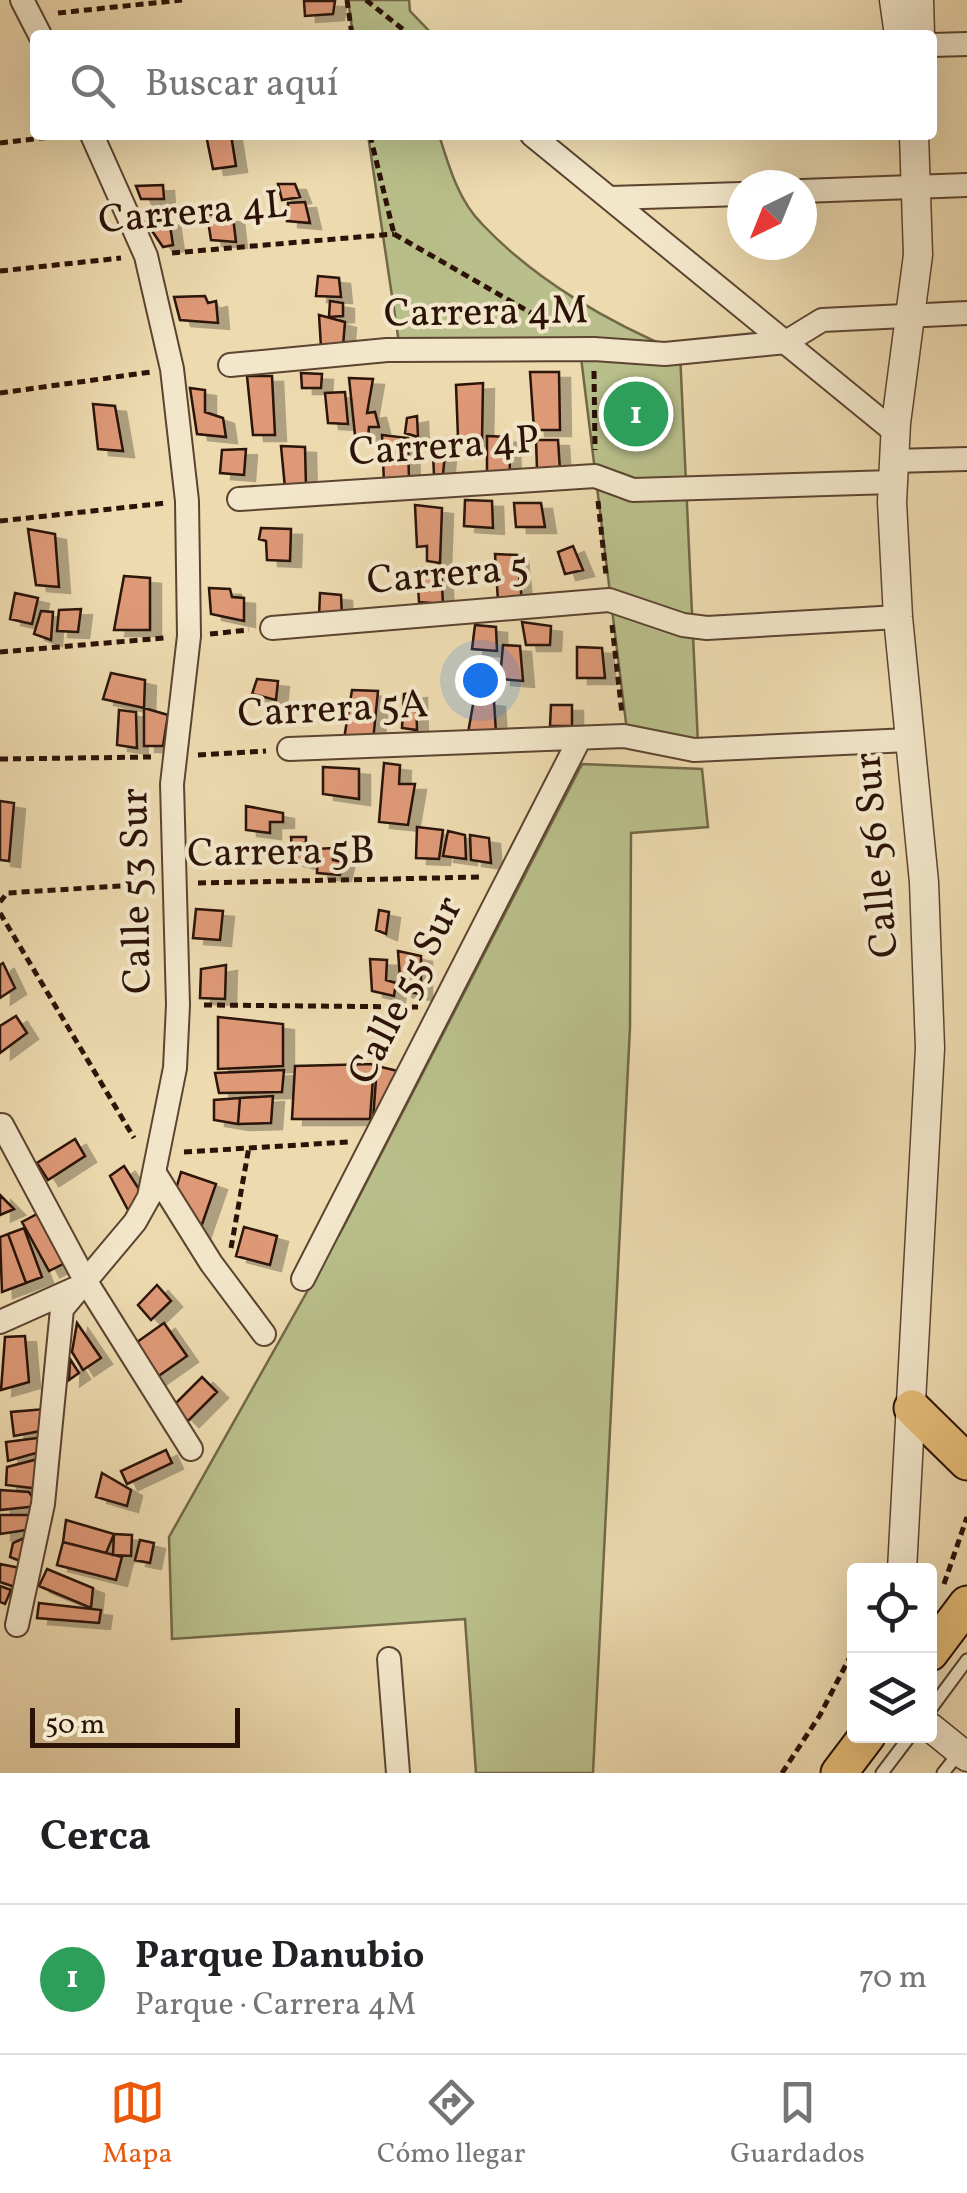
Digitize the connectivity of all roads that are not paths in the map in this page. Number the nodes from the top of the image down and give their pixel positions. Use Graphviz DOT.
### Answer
graph roads {
  1 [pos="894,0"];
  2 [pos="919,0"];
  3 [pos="898,30"];
  4 [pos="920,30"];
  5 [pos="967,44"];
  6 [pos="937,45"];
  7 [pos="94,140"];
  8 [pos="538,140"];
  9 [pos="914,140"];
  10 [pos="967,186"];
  11 [pos="916,187"];
  12 [pos="817,191"];
  13 [pos="727,194"];
  14 [pos="610,198"];
  15 [pos="913,313"];
  16 [pos="967,314"];
  17 [pos="786,342"];
  18 [pos="230,365"];
  19 [pos="895,432"];
  20 [pos="967,459"];
  21 [pos="893,472"];
  22 [pos="239,498"];
  23 [pos="898,617"];
  24 [pos="272,628"];
  25 [pos="580,738"];
  26 [pos="909,740"];
  27 [pos="290,749"];
  28 [pos="2,1126"];
  29 [pos="159,1164"];
  30 [pos="302,1280"];
  31 [pos="80,1284"];
  32 [pos="0,1322"];
  33 [pos="264,1334"];
  34 [pos="912,1408"];
  35 [pos="191,1449"];
  36 [pos="967,1462"];
  37 [pos="902,1563"];
  38 [pos="952,1603"];
  39 [pos="17,1625"];
  40 [pos="937,1637"];
  41 [pos="389,1659"];
  42 [pos="967,1660"];
  43 [pos="937,1701"];
  44 [pos="937,1734"];
  45 [pos="862,1743"];
  46 [pos="905,1743"];
  47 [pos="959,1756"];
  48 [pos="398,1773"];
  49 [pos="839,1773"];
  50 [pos="882,1773"];
  1 -- 3 [label="street"];
  2 -- 4 [label="street"];
  5 -- 6 [label="street"];
  7 -- 29 [label="street, Calle 53 Sur"];
  8 -- 14 [label="street"];
  9 -- 11 [label="street, Calle 56 Sur"];
  10 -- 11 [label="street"];
  11 -- 12 [label="street"];
  11 -- 15 [label="street, Calle 56 Sur"];
  13 -- 14 [label="street"];
  14 -- 17 [label="street"];
  15 -- 16 [label="street, Carrera 4M"];
  15 -- 17 [label="street, Carrera 4M"];
  15 -- 19 [label="street, Calle 56 Sur"];
  17 -- 18 [label="street, Carrera 4M"];
  17 -- 19 [label="street"];
  19 -- 21 [label="street, Calle 56 Sur"];
  20 -- 21 [label="street, Carrera 4P"];
  21 -- 22 [label="street, Carrera 4P"];
  21 -- 23 [label="street, Calle 56 Sur"];
  23 -- 24 [label="street, Carrera 5"];
  23 -- 26 [label="street, Calle 56 Sur"];
  25 -- 26 [label="street, Carrera 5A"];
  25 -- 27 [label="street, Carrera 5A"];
  25 -- 30 [label="street, Calle 55 Sur"];
  26 -- 34 [label="street, Calle 56 Sur"];
  28 -- 31 [label="street"];
  29 -- 31 [label="street, Calle 53 Sur"];
  29 -- 33 [label="street"];
  31 -- 32 [label="street"];
  31 -- 35 [label="street"];
  31 -- 39 [label="street, Calle 53 Sur"];
  34 -- 36 [label="main road"];
  34 -- 37 [label="street, Calle 56 Sur"];
  38 -- 40 [label="main road"];
  41 -- 48 [label="street"];
  42 -- 43 [label="lane"];
  44 -- 47 [label="street"];
  45 -- 49 [label="main road"];
  46 -- 50 [label="lane"];
}
